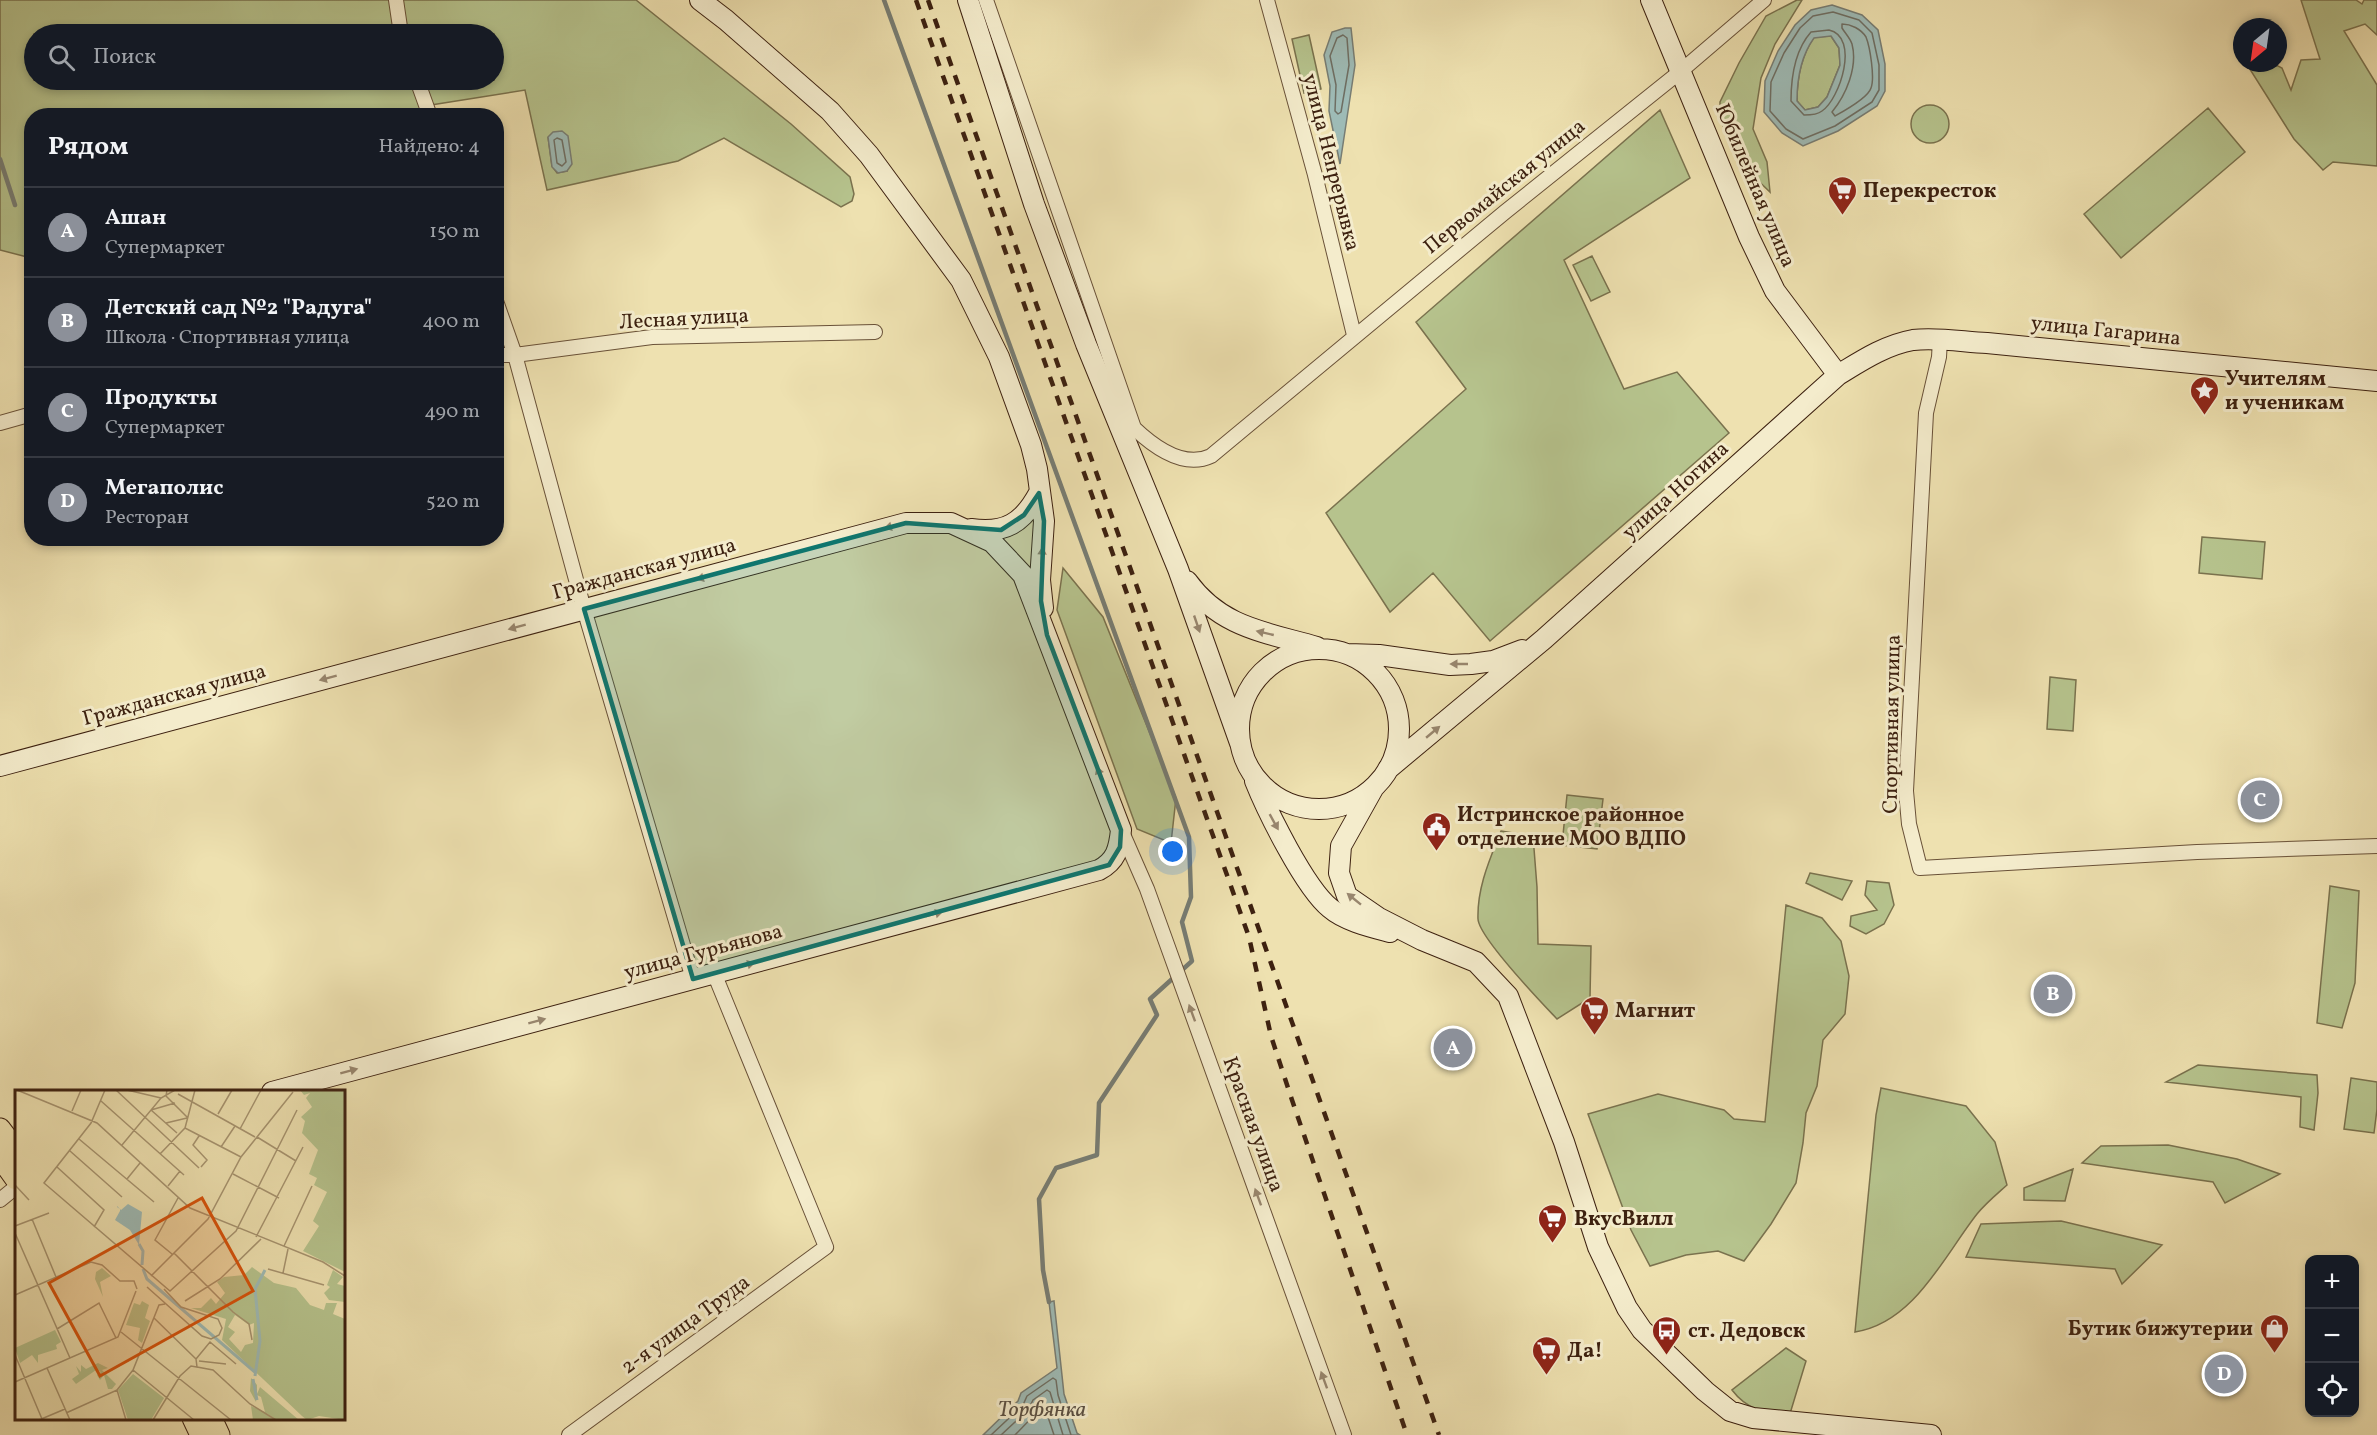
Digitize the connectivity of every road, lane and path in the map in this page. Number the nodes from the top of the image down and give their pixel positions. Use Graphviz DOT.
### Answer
graph roads {
  1 [pos="396,0"];
  2 [pos="700,0"];
  3 [pos="968,0"];
  4 [pos="986,0"];
  5 [pos="1267,0"];
  6 [pos="1652,0"];
  7 [pos="1764,0"];
  8 [pos="400,24"];
  9 [pos="1681,71"];
  10 [pos="421,90"];
  11 [pos="427,108"];
  12 [pos="504,326"];
  13 [pos="875,332"];
  14 [pos="1354,335"];
  15 [pos="1940,340"];
  16 [pos="504,355"];
  17 [pos="514,355"];
  18 [pos="1838,375"];
  19 [pos="2377,381"];
  20 [pos="24,416"];
  21 [pos="0,423"];
  22 [pos="1039,493"];
  23 [pos="958,526"];
  24 [pos="1178,569"];
  25 [pos="584,609"];
  26 [pos="1047,635"];
  27 [pos="1544,639"];
  28 [pos="1321,649"];
  29 [pos="1346,654"];
  30 [pos="1240,743"];
  31 [pos="0,766"];
  32 [pos="1250,769"];
  33 [pos="1388,769"];
  34 [pos="1374,787"];
  35 [pos="1121,830"];
  36 [pos="2377,846"];
  37 [pos="1422,940"];
  38 [pos="714,973"];
  39 [pos="693,979"];
  40 [pos="279,1090"];
  41 [pos="0,1129"];
  42 [pos="15,1149"];
  43 [pos="0,1157"];
  44 [pos="15,1178"];
  45 [pos="15,1188"];
  46 [pos="0,1200"];
  47 [pos="194,1420"];
  48 [pos="212,1420"];
  49 [pos="201,1435"];
  50 [pos="219,1435"];
  51 [pos="569,1435"];
  52 [pos="1344,1435"];
  53 [pos="1931,1435"];
  1 -- 8 [label="street"];
  2 -- 22 [label="street"];
  3 -- 24 [label="street"];
  4 -- 14 [label="street, Первомайская улица"];
  5 -- 14 [label="street, улица Непрерывка"];
  6 -- 9 [label="street, Юбилейная улица"];
  7 -- 9 [label="street, Первомайская улица"];
  9 -- 14 [label="street, Первомайская улица"];
  9 -- 18 [label="street, Юбилейная улица"];
  10 -- 11 [label="street"];
  12 -- 17 [label="street"];
  13 -- 17 [label="street, Лесная улица"];
  15 -- 18 [label="street, улица Гагарина"];
  15 -- 19 [label="street, улица Гагарина"];
  15 -- 36 [label="street, Спортивная улица"];
  16 -- 17 [label="street, Лесная улица"];
  17 -- 25 [label="street"];
  18 -- 27 [label="street, улица Ногина"];
  20 -- 21 [label="street"];
  22 -- 23 [label="street"];
  26 -- 22 [label="street, one-way"];
  23 -- 25 [label="street, Гражданская улица, one-way"];
  23 -- 26 [label="street, Гражданская улица"];
  28 -- 24 [label="street, one-way"];
  24 -- 30 [label="street, one-way"];
  25 -- 31 [label="street, Гражданская улица, one-way"];
  25 -- 39 [label="street"];
  35 -- 26 [label="street, Гражданская улица, one-way"];
  27 -- 29 [label="street, one-way"];
  33 -- 27 [label="street, улица Ногина, one-way"];
  28 -- 29 [label="street"];
  28 -- 30 [label="street"];
  29 -- 33 [label="street"];
  30 -- 32 [label="street"];
  32 -- 34 [label="street"];
  32 -- 37 [label="street, one-way"];
  33 -- 34 [label="street"];
  37 -- 34 [label="street, one-way"];
  38 -- 35 [label="street, улица Гурьянова, one-way"];
  52 -- 35 [label="street, Красная улица, one-way"];
  37 -- 53 [label="street"];
  38 -- 39 [label="street, улица Гурьянова"];
  38 -- 51 [label="street, 2-я улица Труда"];
  40 -- 39 [label="street, улица Гурьянова, one-way"];
  41 -- 42 [label="main road"];
  43 -- 44 [label="main road"];
  45 -- 46 [label="street"];
  47 -- 49 [label="main road"];
  48 -- 50 [label="main road"];
}
